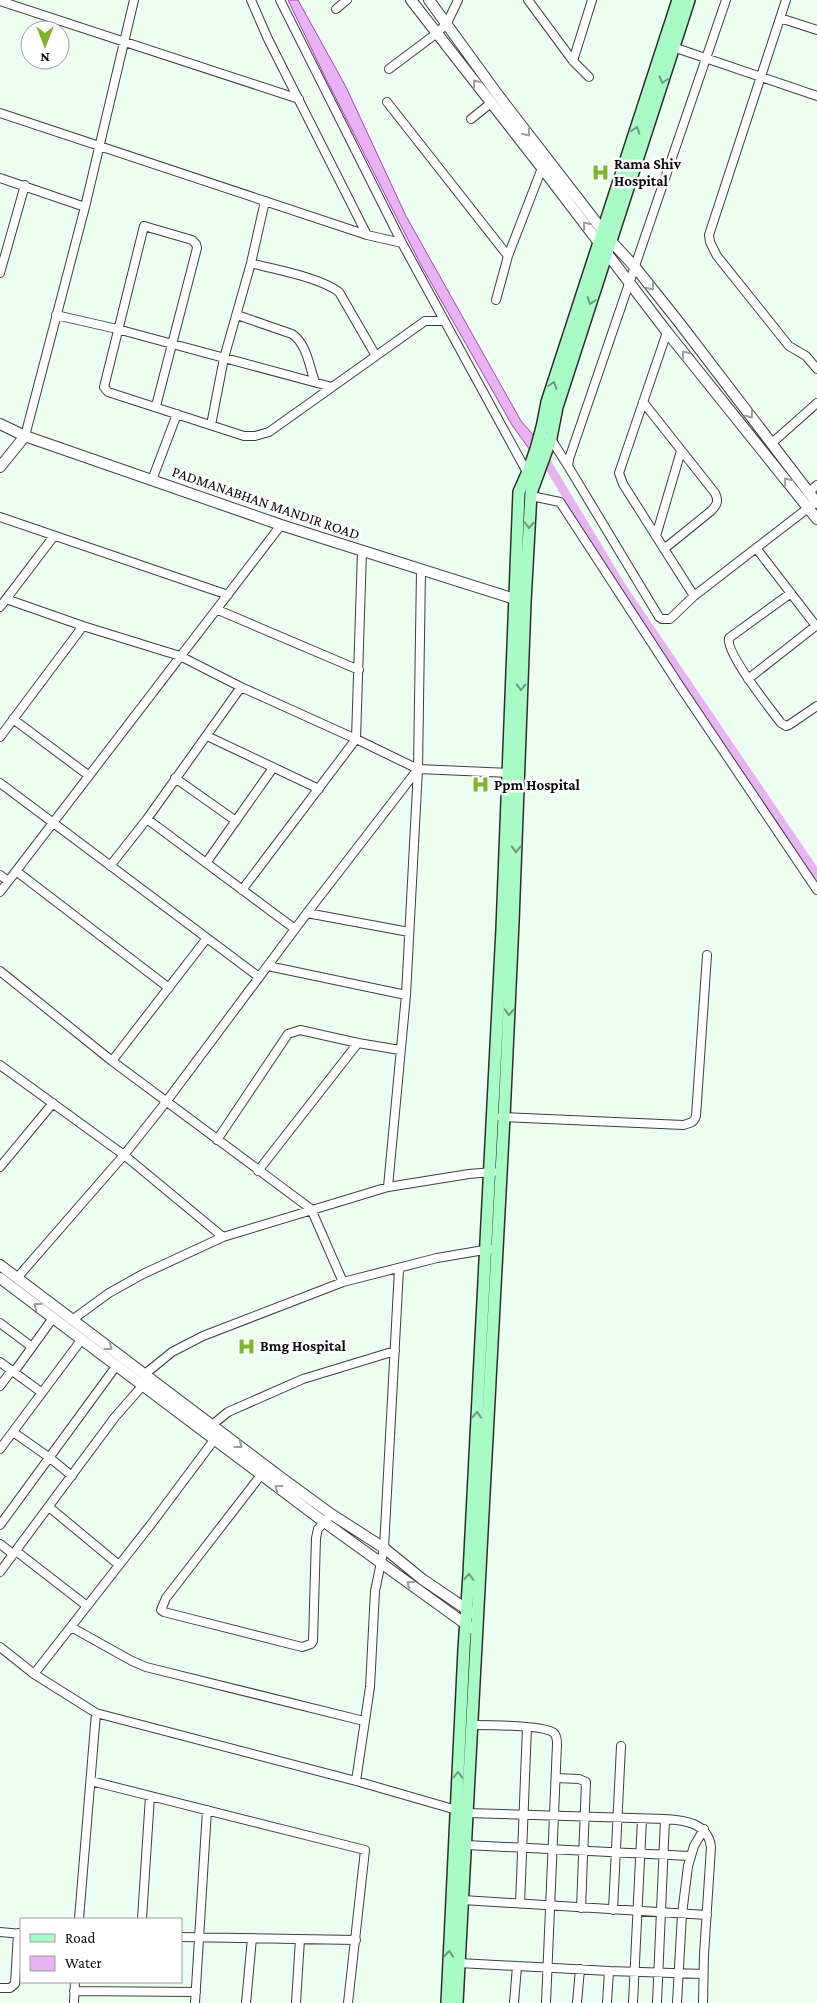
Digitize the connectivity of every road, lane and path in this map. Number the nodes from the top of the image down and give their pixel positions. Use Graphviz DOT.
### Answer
graph roads {
  1 [pos="134,0"];
  2 [pos="251,0"];
  3 [pos="280,0"];
  4 [pos="347,0"];
  5 [pos="411,0"];
  6 [pos="429,0"];
  7 [pos="458,0"];
  8 [pos="528,0"];
  9 [pos="592,0"];
  10 [pos="678,0"];
  11 [pos="689,0"];
  12 [pos="726,0"];
  13 [pos="786,0"];
  14 [pos="0,2"];
  15 [pos="336,9"];
  16 [pos="780,18"];
  17 [pos="446,23"];
  18 [pos="817,30"];
  19 [pos="437,33"];
  20 [pos="123,43"];
  21 [pos="669,45"];
  22 [pos="707,58"];
  23 [pos="573,61"];
  24 [pos="389,69"];
  25 [pos="760,76"];
  26 [pos="589,77"];
  27 [pos="817,96"];
  28 [pos="299,99"];
  29 [pos="386,102"];
  30 [pos="492,103"];
  31 [pos="0,114"];
  32 [pos="471,119"];
  33 [pos="98,145"];
  34 [pos="542,168"];
  35 [pos="0,178"];
  36 [pos="26,185"];
  37 [pos="265,201"];
  38 [pos="85,207"];
  39 [pos="604,229"];
  40 [pos="367,235"];
  41 [pos="605,241"];
  42 [pos="402,243"];
  43 [pos="3,251"];
  44 [pos="606,252"];
  45 [pos="508,256"];
  46 [pos="251,263"];
  47 [pos="635,267"];
  48 [pos="0,273"];
  49 [pos="629,281"];
  50 [pos="496,300"];
  51 [pos="56,315"];
  52 [pos="236,315"];
  53 [pos="444,321"];
  54 [pos="117,330"];
  55 [pos="667,332"];
  56 [pos="170,345"];
  57 [pos="376,356"];
  58 [pos="224,358"];
  59 [pos="817,369"];
  60 [pos="315,382"];
  61 [pos="332,387"];
  62 [pos="643,402"];
  63 [pos="817,403"];
  64 [pos="156,406"];
  65 [pos="177,414"];
  66 [pos="0,424"];
  67 [pos="211,425"];
  68 [pos="25,436"];
  69 [pos="545,439"];
  70 [pos="772,443"];
  71 [pos="681,451"];
  72 [pos="568,466"];
  73 [pos="0,467"];
  74 [pos="531,477"];
  75 [pos="152,480"];
  76 [pos="817,485"];
  77 [pos="808,493"];
  78 [pos="531,496"];
  79 [pos="814,504"];
  80 [pos="0,517"];
  81 [pos="817,519"];
  82 [pos="281,525"];
  83 [pos="54,536"];
  84 [pos="656,536"];
  85 [pos="664,548"];
  86 [pos="756,548"];
  87 [pos="362,551"];
  88 [pos="422,570"];
  89 [pos="791,593"];
  90 [pos="228,595"];
  91 [pos="694,596"];
  92 [pos="6,599"];
  93 [pos="520,600"];
  94 [pos="0,607"];
  95 [pos="218,610"];
  96 [pos="83,626"];
  97 [pos="817,626"];
  98 [pos="180,656"];
  99 [pos="359,670"];
  100 [pos="748,679"];
  101 [pos="241,687"];
  102 [pos="817,706"];
  103 [pos="13,719"];
  104 [pos="207,736"];
  105 [pos="0,737"];
  106 [pos="356,739"];
  107 [pos="273,768"];
  108 [pos="418,769"];
  109 [pos="514,773"];
  110 [pos="88,775"];
  111 [pos="176,778"];
  112 [pos="0,783"];
  113 [pos="319,789"];
  114 [pos="147,819"];
  115 [pos="236,821"];
  116 [pos="54,823"];
  117 [pos="206,863"];
  118 [pos="110,866"];
  119 [pos="16,870"];
  120 [pos="0,875"];
  121 [pos="8,881"];
  122 [pos="242,890"];
  123 [pos="817,890"];
  124 [pos="0,892"];
  125 [pos="307,913"];
  126 [pos="295,930"];
  127 [pos="409,932"];
  128 [pos="207,938"];
  129 [pos="707,955"];
  130 [pos="268,966"];
  131 [pos="0,971"];
  132 [pos="259,977"];
  133 [pos="169,988"];
  134 [pos="406,995"];
  135 [pos="358,1043"];
  136 [pos="400,1050"];
  137 [pos="112,1061"];
  138 [pos="0,1065"];
  139 [pos="166,1102"];
  140 [pos="52,1103"];
  141 [pos="498,1116"];
  142 [pos="217,1140"];
  143 [pos="124,1155"];
  144 [pos="0,1167"];
  145 [pos="258,1171"];
  146 [pos="495,1172"];
  147 [pos="388,1186"];
  148 [pos="311,1209"];
  149 [pos="223,1237"];
  150 [pos="492,1249"];
  151 [pos="0,1266"];
  152 [pos="399,1269"];
  153 [pos="0,1278"];
  154 [pos="16,1278"];
  155 [pos="343,1282"];
  156 [pos="53,1318"];
  157 [pos="72,1320"];
  158 [pos="0,1323"];
  159 [pos="80,1334"];
  160 [pos="32,1347"];
  161 [pos="394,1351"];
  162 [pos="0,1362"];
  163 [pos="117,1365"];
  164 [pos="13,1371"];
  165 [pos="144,1379"];
  166 [pos="0,1386"];
  167 [pos="41,1392"];
  168 [pos="212,1425"];
  169 [pos="13,1432"];
  170 [pos="218,1436"];
  171 [pos="0,1449"];
  172 [pos="50,1458"];
  173 [pos="261,1475"];
  174 [pos="72,1476"];
  175 [pos="49,1507"];
  176 [pos="328,1518"];
  177 [pos="0,1525"];
  178 [pos="0,1544"];
  179 [pos="384,1548"];
  180 [pos="14,1553"];
  181 [pos="381,1563"];
  182 [pos="119,1565"];
  183 [pos="0,1572"];
  184 [pos="87,1606"];
  185 [pos="466,1610"];
  186 [pos="478,1618"];
  187 [pos="465,1624"];
  188 [pos="71,1627"];
  189 [pos="478,1633"];
  190 [pos="0,1647"];
  191 [pos="34,1674"];
  192 [pos="96,1713"];
  193 [pos="364,1721"];
  194 [pos="472,1725"];
  195 [pos="527,1727"];
  196 [pos="620,1746"];
  197 [pos="556,1778"];
  198 [pos="91,1781"];
  199 [pos="356,1781"];
  200 [pos="150,1796"];
  201 [pos="207,1810"];
  202 [pos="462,1812"];
  203 [pos="524,1815"];
  204 [pos="554,1816"];
  205 [pos="585,1817"];
  206 [pos="617,1818"];
  207 [pos="642,1818"];
  208 [pos="665,1819"];
  209 [pos="704,1830"];
  210 [pos="466,1844"];
  211 [pos="523,1848"];
  212 [pos="553,1850"];
  213 [pos="584,1852"];
  214 [pos="616,1853"];
  215 [pos="640,1855"];
  216 [pos="663,1856"];
  217 [pos="690,1856"];
  218 [pos="463,1900"];
  219 [pos="520,1904"];
  220 [pos="551,1906"];
  221 [pos="581,1908"];
  222 [pos="613,1910"];
  223 [pos="638,1911"];
  224 [pos="660,1912"];
  225 [pos="682,1914"];
  226 [pos="706,1915"];
  227 [pos="79,1918"];
  228 [pos="142,1918"];
  229 [pos="0,1932"];
  230 [pos="20,1933"];
  231 [pos="182,1936"];
  232 [pos="200,1937"];
  233 [pos="252,1938"];
  234 [pos="300,1939"];
  235 [pos="356,1940"];
  236 [pos="459,1963"];
  237 [pos="517,1966"];
  238 [pos="548,1968"];
  239 [pos="580,1969"];
  240 [pos="609,1971"];
  241 [pos="634,1972"];
  242 [pos="658,1973"];
  243 [pos="679,1973"];
  244 [pos="704,1974"];
  245 [pos="75,1983"];
  246 [pos="0,1988"];
  247 [pos="74,1991"];
  248 [pos="196,1992"];
  249 [pos="74,2003"];
  250 [pos="195,2003"];
  251 [pos="246,2003"];
  252 [pos="296,2003"];
  253 [pos="348,2003"];
  254 [pos="447,2003"];
  255 [pos="457,2003"];
  256 [pos="514,2003"];
  257 [pos="546,2003"];
  258 [pos="577,2003"];
  259 [pos="607,2003"];
  260 [pos="633,2003"];
  261 [pos="657,2003"];
  262 [pos="677,2003"];
  263 [pos="703,2003"];
  1 -- 20 [label="street"];
  2 -- 28 [label="street"];
  3 -- 42 [label="street"];
  4 -- 15 [label="street"];
  5 -- 19 [label="street"];
  6 -- 17 [label="street"];
  7 -- 17 [label="street"];
  8 -- 23 [label="street"];
  9 -- 23 [label="street"];
  10 -- 21 [label="main road"];
  11 -- 21 [label="main road"];
  12 -- 22 [label="street"];
  13 -- 16 [label="street"];
  14 -- 20 [label="street"];
  16 -- 18 [label="street"];
  16 -- 25 [label="street"];
  17 -- 19 [label="street"];
  17 -- 39 [label="street, one-way"];
  19 -- 24 [label="street"];
  30 -- 19 [label="street, one-way"];
  20 -- 28 [label="street"];
  20 -- 33 [label="street"];
  21 -- 22 [label="street"];
  39 -- 21 [label="main road, one-way"];
  21 -- 41 [label="main road, one-way"];
  22 -- 25 [label="street"];
  22 -- 47 [label="street"];
  23 -- 26 [label="street"];
  25 -- 27 [label="street"];
  25 -- 59 [label="street"];
  28 -- 40 [label="street"];
  29 -- 45 [label="street"];
  30 -- 32 [label="street"];
  30 -- 34 [label="street"];
  31 -- 33 [label="street"];
  33 -- 37 [label="street"];
  33 -- 38 [label="street"];
  41 -- 34 [label="street, one-way"];
  34 -- 45 [label="street"];
  35 -- 36 [label="street"];
  36 -- 38 [label="street"];
  36 -- 43 [label="street"];
  37 -- 40 [label="street"];
  37 -- 46 [label="street"];
  38 -- 51 [label="street"];
  39 -- 41 [label="main road"];
  40 -- 42 [label="street"];
  41 -- 44 [label="main road"];
  41 -- 47 [label="street"];
  69 -- 41 [label="main road, one-way"];
  42 -- 53 [label="street"];
  43 -- 48 [label="street"];
  44 -- 49 [label="street"];
  44 -- 69 [label="main road, one-way"];
  45 -- 50 [label="street"];
  46 -- 52 [label="street"];
  46 -- 57 [label="street"];
  47 -- 49 [label="street"];
  47 -- 70 [label="street, one-way"];
  49 -- 55 [label="street"];
  49 -- 72 [label="street"];
  51 -- 54 [label="street"];
  51 -- 68 [label="street"];
  52 -- 58 [label="street"];
  52 -- 60 [label="street"];
  53 -- 57 [label="street"];
  53 -- 74 [label="street"];
  54 -- 56 [label="street"];
  54 -- 56 [label="street"];
  54 -- 64 [label="street"];
  55 -- 62 [label="street"];
  79 -- 55 [label="street, one-way"];
  56 -- 58 [label="street"];
  56 -- 64 [label="street"];
  57 -- 61 [label="street"];
  58 -- 60 [label="street"];
  58 -- 67 [label="street"];
  60 -- 61 [label="street"];
  61 -- 67 [label="street"];
  62 -- 71 [label="street"];
  62 -- 84 [label="street"];
  63 -- 70 [label="street"];
  64 -- 65 [label="street"];
  65 -- 67 [label="street"];
  65 -- 75 [label="street"];
  66 -- 68 [label="street, PADMANABHAN MANDIR ROAD"];
  68 -- 73 [label="street"];
  68 -- 75 [label="street, PADMANABHAN MANDIR ROAD"];
  69 -- 72 [label="street"];
  69 -- 74 [label="main road"];
  69 -- 74 [label="main road"];
  70 -- 77 [label="street"];
  71 -- 84 [label="street"];
  71 -- 85 [label="street"];
  72 -- 91 [label="street"];
  74 -- 78 [label="main road"];
  74 -- 93 [label="main road"];
  75 -- 82 [label="street, PADMANABHAN MANDIR ROAD"];
  76 -- 77 [label="street"];
  77 -- 79 [label="street"];
  78 -- 93 [label="main road, one-way"];
  78 -- 123 [label="street"];
  79 -- 81 [label="street"];
  79 -- 86 [label="street"];
  80 -- 83 [label="street"];
  82 -- 87 [label="street, PADMANABHAN MANDIR ROAD"];
  82 -- 90 [label="street"];
  83 -- 90 [label="street"];
  83 -- 92 [label="street"];
  84 -- 85 [label="street"];
  85 -- 91 [label="street"];
  86 -- 89 [label="street"];
  86 -- 91 [label="street"];
  87 -- 88 [label="street, PADMANABHAN MANDIR ROAD"];
  87 -- 99 [label="street"];
  88 -- 93 [label="street, PADMANABHAN MANDIR ROAD"];
  88 -- 108 [label="street"];
  89 -- 97 [label="street"];
  89 -- 100 [label="street"];
  90 -- 95 [label="street"];
  92 -- 94 [label="street"];
  92 -- 96 [label="street"];
  93 -- 109 [label="main road"];
  95 -- 98 [label="street"];
  95 -- 99 [label="street"];
  96 -- 98 [label="street"];
  96 -- 103 [label="street"];
  97 -- 100 [label="street"];
  98 -- 101 [label="street"];
  98 -- 110 [label="street"];
  99 -- 106 [label="street"];
  100 -- 102 [label="street"];
  101 -- 104 [label="street"];
  101 -- 106 [label="street"];
  103 -- 105 [label="street"];
  103 -- 110 [label="street"];
  104 -- 107 [label="street"];
  104 -- 111 [label="street"];
  106 -- 108 [label="street"];
  106 -- 113 [label="street"];
  107 -- 113 [label="street"];
  107 -- 115 [label="street"];
  108 -- 109 [label="street"];
  108 -- 125 [label="street"];
  108 -- 127 [label="street"];
  109 -- 141 [label="main road"];
  110 -- 116 [label="street"];
  111 -- 114 [label="street"];
  111 -- 115 [label="street"];
  112 -- 116 [label="street"];
  113 -- 122 [label="street"];
  114 -- 117 [label="street"];
  114 -- 118 [label="street"];
  115 -- 117 [label="street"];
  116 -- 118 [label="street"];
  116 -- 119 [label="street"];
  117 -- 122 [label="street"];
  118 -- 128 [label="street"];
  119 -- 121 [label="street"];
  119 -- 133 [label="street"];
  120 -- 121 [label="street"];
  121 -- 124 [label="street"];
  122 -- 126 [label="street"];
  125 -- 126 [label="street"];
  125 -- 127 [label="street"];
  126 -- 130 [label="street"];
  127 -- 134 [label="street"];
  128 -- 132 [label="street"];
  128 -- 133 [label="street"];
  129 -- 141 [label="street"];
  130 -- 132 [label="street"];
  130 -- 134 [label="street"];
  131 -- 137 [label="street"];
  132 -- 139 [label="street"];
  133 -- 137 [label="street"];
  134 -- 136 [label="street"];
  135 -- 136 [label="street"];
  135 -- 142 [label="street"];
  135 -- 145 [label="street"];
  136 -- 147 [label="street"];
  137 -- 139 [label="street"];
  138 -- 140 [label="street"];
  139 -- 142 [label="street"];
  139 -- 143 [label="street"];
  140 -- 143 [label="street"];
  140 -- 144 [label="street"];
  141 -- 146 [label="main road"];
  142 -- 145 [label="street"];
  143 -- 149 [label="street"];
  143 -- 154 [label="street"];
  145 -- 148 [label="street"];
  146 -- 147 [label="street"];
  146 -- 150 [label="main road"];
  147 -- 148 [label="street"];
  148 -- 149 [label="street"];
  148 -- 155 [label="street"];
  149 -- 157 [label="street"];
  150 -- 152 [label="street"];
  185 -- 150 [label="main road, one-way"];
  150 -- 186 [label="main road"];
  151 -- 154 [label="street"];
  152 -- 155 [label="street"];
  152 -- 161 [label="street"];
  156 -- 153 [label="street, one-way"];
  154 -- 157 [label="street"];
  155 -- 165 [label="street"];
  156 -- 159 [label="street"];
  156 -- 160 [label="street"];
  157 -- 159 [label="street"];
  158 -- 160 [label="street"];
  159 -- 163 [label="street"];
  159 -- 165 [label="street, one-way"];
  159 -- 167 [label="street"];
  160 -- 164 [label="street"];
  161 -- 168 [label="street"];
  161 -- 179 [label="street"];
  162 -- 164 [label="street"];
  163 -- 165 [label="street"];
  163 -- 172 [label="street"];
  164 -- 166 [label="street"];
  164 -- 167 [label="street"];
  165 -- 168 [label="street"];
  165 -- 170 [label="street"];
  165 -- 174 [label="street"];
  167 -- 169 [label="street"];
  168 -- 170 [label="street"];
  169 -- 171 [label="street"];
  169 -- 172 [label="street"];
  170 -- 173 [label="street"];
  170 -- 176 [label="street, one-way"];
  170 -- 182 [label="street"];
  172 -- 174 [label="street"];
  172 -- 177 [label="street"];
  176 -- 173 [label="street, one-way"];
  173 -- 176 [label="street"];
  174 -- 175 [label="street"];
  175 -- 180 [label="street"];
  175 -- 182 [label="street"];
  176 -- 179 [label="street"];
  176 -- 181 [label="street"];
  178 -- 180 [label="street"];
  179 -- 181 [label="street"];
  179 -- 185 [label="street"];
  180 -- 183 [label="street"];
  180 -- 184 [label="street"];
  187 -- 181 [label="street, one-way"];
  181 -- 193 [label="street"];
  182 -- 184 [label="street"];
  184 -- 188 [label="street"];
  185 -- 186 [label="street"];
  185 -- 187 [label="main road"];
  186 -- 189 [label="main road"];
  187 -- 189 [label="street"];
  202 -- 187 [label="main road, one-way"];
  188 -- 191 [label="street"];
  188 -- 193 [label="street"];
  189 -- 194 [label="main road"];
  190 -- 191 [label="street"];
  191 -- 192 [label="street"];
  192 -- 198 [label="street"];
  192 -- 199 [label="street"];
  193 -- 199 [label="street"];
  194 -- 195 [label="street"];
  194 -- 202 [label="main road"];
  195 -- 197 [label="street"];
  195 -- 203 [label="street"];
  196 -- 206 [label="street"];
  197 -- 204 [label="street"];
  197 -- 205 [label="street"];
  198 -- 200 [label="street"];
  198 -- 227 [label="street"];
  199 -- 202 [label="street"];
  200 -- 201 [label="street"];
  200 -- 228 [label="street"];
  201 -- 232 [label="street"];
  201 -- 235 [label="street"];
  202 -- 203 [label="street"];
  202 -- 210 [label="main road"];
  254 -- 202 [label="main road, one-way"];
  203 -- 204 [label="street"];
  203 -- 211 [label="street"];
  204 -- 205 [label="street"];
  204 -- 212 [label="street"];
  205 -- 206 [label="street"];
  205 -- 213 [label="street"];
  206 -- 207 [label="street"];
  206 -- 214 [label="street"];
  207 -- 208 [label="street"];
  207 -- 215 [label="street"];
  208 -- 209 [label="street"];
  208 -- 216 [label="street"];
  209 -- 217 [label="street"];
  209 -- 226 [label="street"];
  210 -- 211 [label="street"];
  210 -- 218 [label="main road"];
  211 -- 212 [label="street"];
  211 -- 219 [label="street"];
  212 -- 213 [label="street"];
  212 -- 220 [label="street"];
  213 -- 214 [label="street"];
  213 -- 221 [label="street"];
  214 -- 215 [label="street"];
  214 -- 222 [label="street"];
  215 -- 216 [label="street"];
  215 -- 223 [label="street"];
  216 -- 217 [label="street"];
  216 -- 224 [label="street"];
  217 -- 225 [label="street"];
  218 -- 219 [label="street"];
  218 -- 236 [label="main road"];
  219 -- 220 [label="street"];
  220 -- 221 [label="street"];
  220 -- 238 [label="street"];
  221 -- 222 [label="street"];
  222 -- 223 [label="street"];
  223 -- 224 [label="street"];
  223 -- 241 [label="street"];
  224 -- 225 [label="street"];
  224 -- 242 [label="street"];
  225 -- 226 [label="street"];
  225 -- 243 [label="street"];
  226 -- 244 [label="street"];
  229 -- 230 [label="street"];
  230 -- 246 [label="street"];
  231 -- 232 [label="street"];
  232 -- 233 [label="street"];
  232 -- 248 [label="street"];
  233 -- 234 [label="street"];
  233 -- 251 [label="street"];
  234 -- 235 [label="street"];
  234 -- 252 [label="street"];
  235 -- 253 [label="street"];
  236 -- 237 [label="street"];
  236 -- 255 [label="main road"];
  237 -- 238 [label="street"];
  237 -- 256 [label="street"];
  238 -- 239 [label="street"];
  238 -- 257 [label="street"];
  239 -- 240 [label="street"];
  239 -- 258 [label="street"];
  240 -- 241 [label="street"];
  240 -- 259 [label="street"];
  241 -- 242 [label="street"];
  241 -- 260 [label="street"];
  242 -- 243 [label="street"];
  242 -- 261 [label="street"];
  243 -- 244 [label="street"];
  243 -- 262 [label="street"];
  244 -- 263 [label="street"];
  245 -- 247 [label="street"];
  247 -- 248 [label="street"];
  247 -- 249 [label="street"];
  248 -- 250 [label="street"];
}
